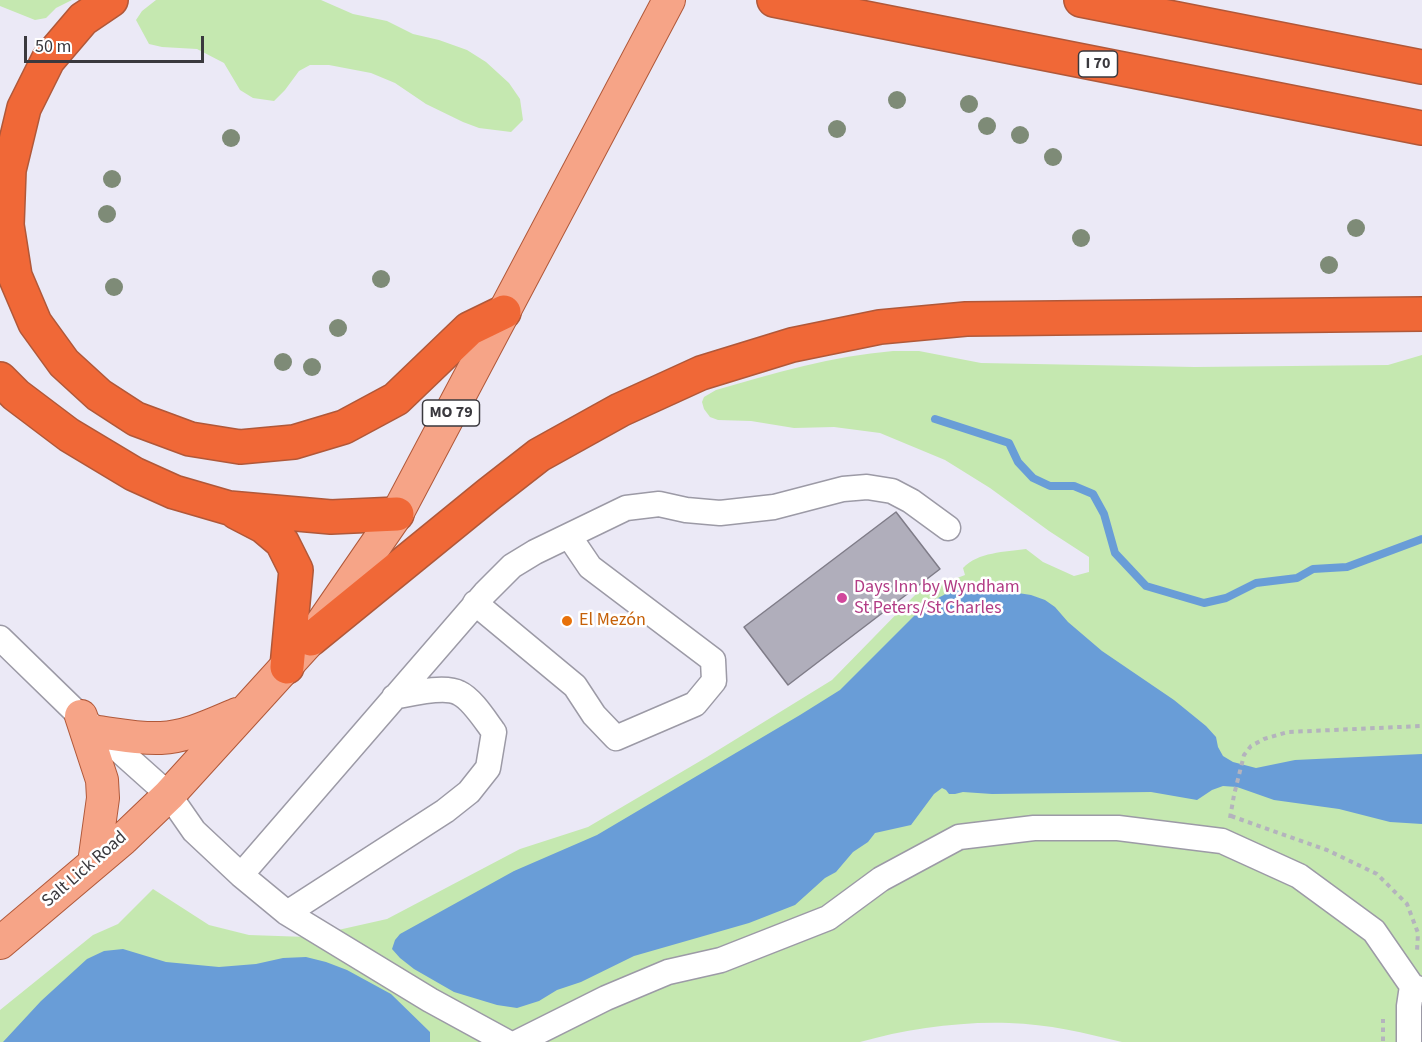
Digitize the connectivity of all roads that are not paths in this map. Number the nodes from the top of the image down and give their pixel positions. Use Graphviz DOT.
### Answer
graph roads {
  1 [pos="111,0"];
  2 [pos="669,0"];
  3 [pos="774,0"];
  4 [pos="1081,0"];
  5 [pos="1422,67"];
  6 [pos="1422,128"];
  7 [pos="504,312"];
  8 [pos="1422,314"];
  9 [pos="0,379"];
  10 [pos="229,508"];
  11 [pos="397,514"];
  12 [pos="948,528"];
  13 [pos="569,536"];
  14 [pos="476,603"];
  15 [pos="0,638"];
  16 [pos="311,639"];
  17 [pos="287,667"];
  18 [pos="394,697"];
  19 [pos="244,712"];
  20 [pos="90,724"];
  21 [pos="169,795"];
  22 [pos="94,863"];
  23 [pos="241,875"];
  24 [pos="287,913"];
  25 [pos="0,943"];
  26 [pos="1417,988"];
  27 [pos="507,1042"];
  28 [pos="518,1042"];
  29 [pos="1409,1042"];
  1 -- 7 [label="highway"];
  2 -- 7 [label="main road, MO 79"];
  3 -- 6 [label="highway, I 70"];
  4 -- 5 [label="highway"];
  7 -- 11 [label="main road, MO 79"];
  8 -- 16 [label="highway"];
  9 -- 10 [label="highway"];
  10 -- 11 [label="highway"];
  10 -- 17 [label="highway"];
  11 -- 16 [label="main road, MO 79"];
  12 -- 13 [label="street"];
  13 -- 14 [label="street"];
  13 -- 14 [label="street"];
  14 -- 18 [label="street"];
  15 -- 20 [label="street"];
  16 -- 17 [label="main road, MO 79"];
  17 -- 19 [label="main road, MO 79"];
  18 -- 23 [label="street"];
  18 -- 24 [label="street"];
  19 -- 20 [label="main road"];
  19 -- 21 [label="main road, MO 79"];
  20 -- 21 [label="street"];
  20 -- 22 [label="main road"];
  21 -- 22 [label="main road, Salt Lick Road"];
  21 -- 23 [label="street"];
  22 -- 25 [label="main road, Salt Lick Road"];
  23 -- 24 [label="street"];
  24 -- 27 [label="street"];
  26 -- 28 [label="street"];
  26 -- 29 [label="street"];
}
